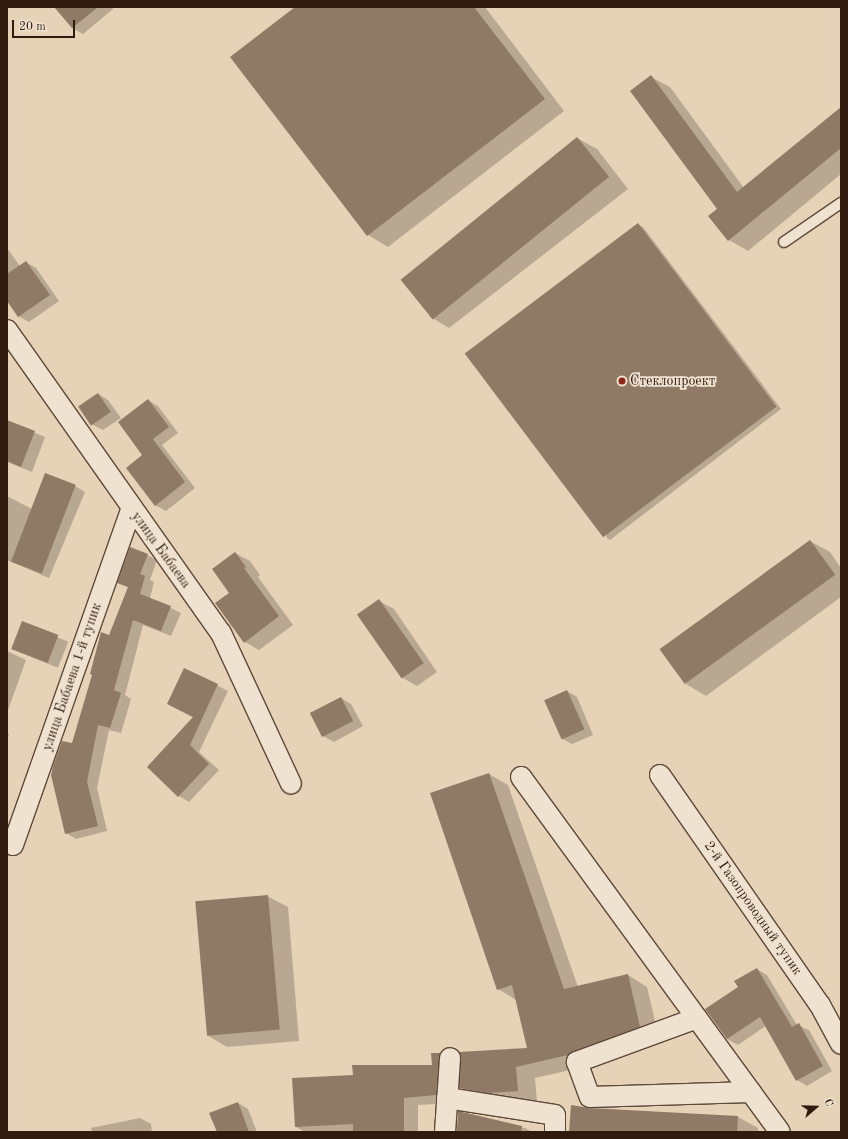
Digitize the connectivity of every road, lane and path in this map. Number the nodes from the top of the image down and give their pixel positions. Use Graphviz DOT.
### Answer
graph roads {
  1 [pos="841,203"];
  2 [pos="784,242"];
  3 [pos="8,333"];
  4 [pos="131,508"];
  5 [pos="660,776"];
  6 [pos="521,777"];
  7 [pos="291,784"];
  8 [pos="13,844"];
  9 [pos="697,1018"];
  10 [pos="841,1044"];
  11 [pos="450,1058"];
  12 [pos="751,1092"];
  13 [pos="447,1098"];
  14 [pos="445,1132"];
  15 [pos="555,1132"];
  16 [pos="780,1132"];
  1 -- 2 [label="lane"];
  3 -- 4 [label="street, улица Бабаева"];
  4 -- 7 [label="street, улица Бабаева"];
  4 -- 8 [label="street, улица Бабаева 1-й тупик"];
  5 -- 10 [label="street, 2-й Газопроводный тупик"];
  6 -- 9 [label="street"];
  9 -- 12 [label="street"];
  9 -- 12 [label="street"];
  11 -- 13 [label="street"];
  12 -- 16 [label="street"];
  13 -- 14 [label="street"];
  13 -- 15 [label="street"];
}
